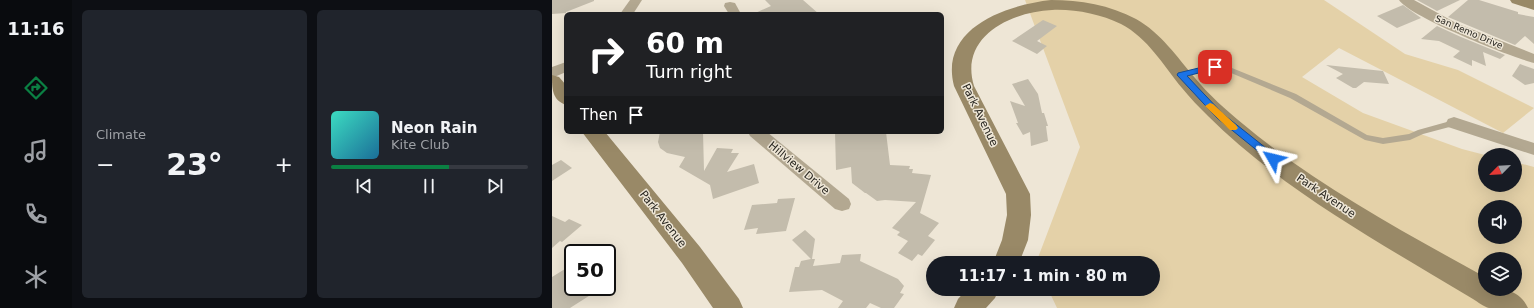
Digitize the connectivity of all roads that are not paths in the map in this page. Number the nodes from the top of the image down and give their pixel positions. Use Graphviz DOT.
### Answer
graph roads {
  1 [pos="636,0"];
  2 [pos="1406,0"];
  3 [pos="1518,0"];
  4 [pos="1049,3"];
  5 [pos="1534,5"];
  6 [pos="627,12"];
  7 [pos="1534,59"];
  8 [pos="564,68"];
  9 [pos="552,73"];
  10 [pos="1181,75"];
  11 [pos="552,80"];
  12 [pos="564,95"];
  13 [pos="1454,123"];
  14 [pos="595,134"];
  15 [pos="758,134"];
  16 [pos="1534,149"];
  17 [pos="842,204"];
  18 [pos="1008,256"];
  19 [pos="979,296"];
  20 [pos="729,308"];
  21 [pos="968,308"];
  22 [pos="1514,308"];
  1 -- 6 [label="street"];
  2 -- 7 [label="street, San Remo Drive"];
  3 -- 5 [label="main road"];
  4 -- 10 [label="main road, Park Avenue"];
  4 -- 18 [label="main road, Park Avenue"];
  8 -- 9 [label="street"];
  10 -- 13 [label="lane"];
  10 -- 22 [label="main road, Park Avenue"];
  11 -- 12 [label="main road"];
  13 -- 16 [label="street"];
  14 -- 20 [label="main road, Park Avenue"];
  15 -- 17 [label="street, Hillview Drive"];
  19 -- 21 [label="main road"];
}
